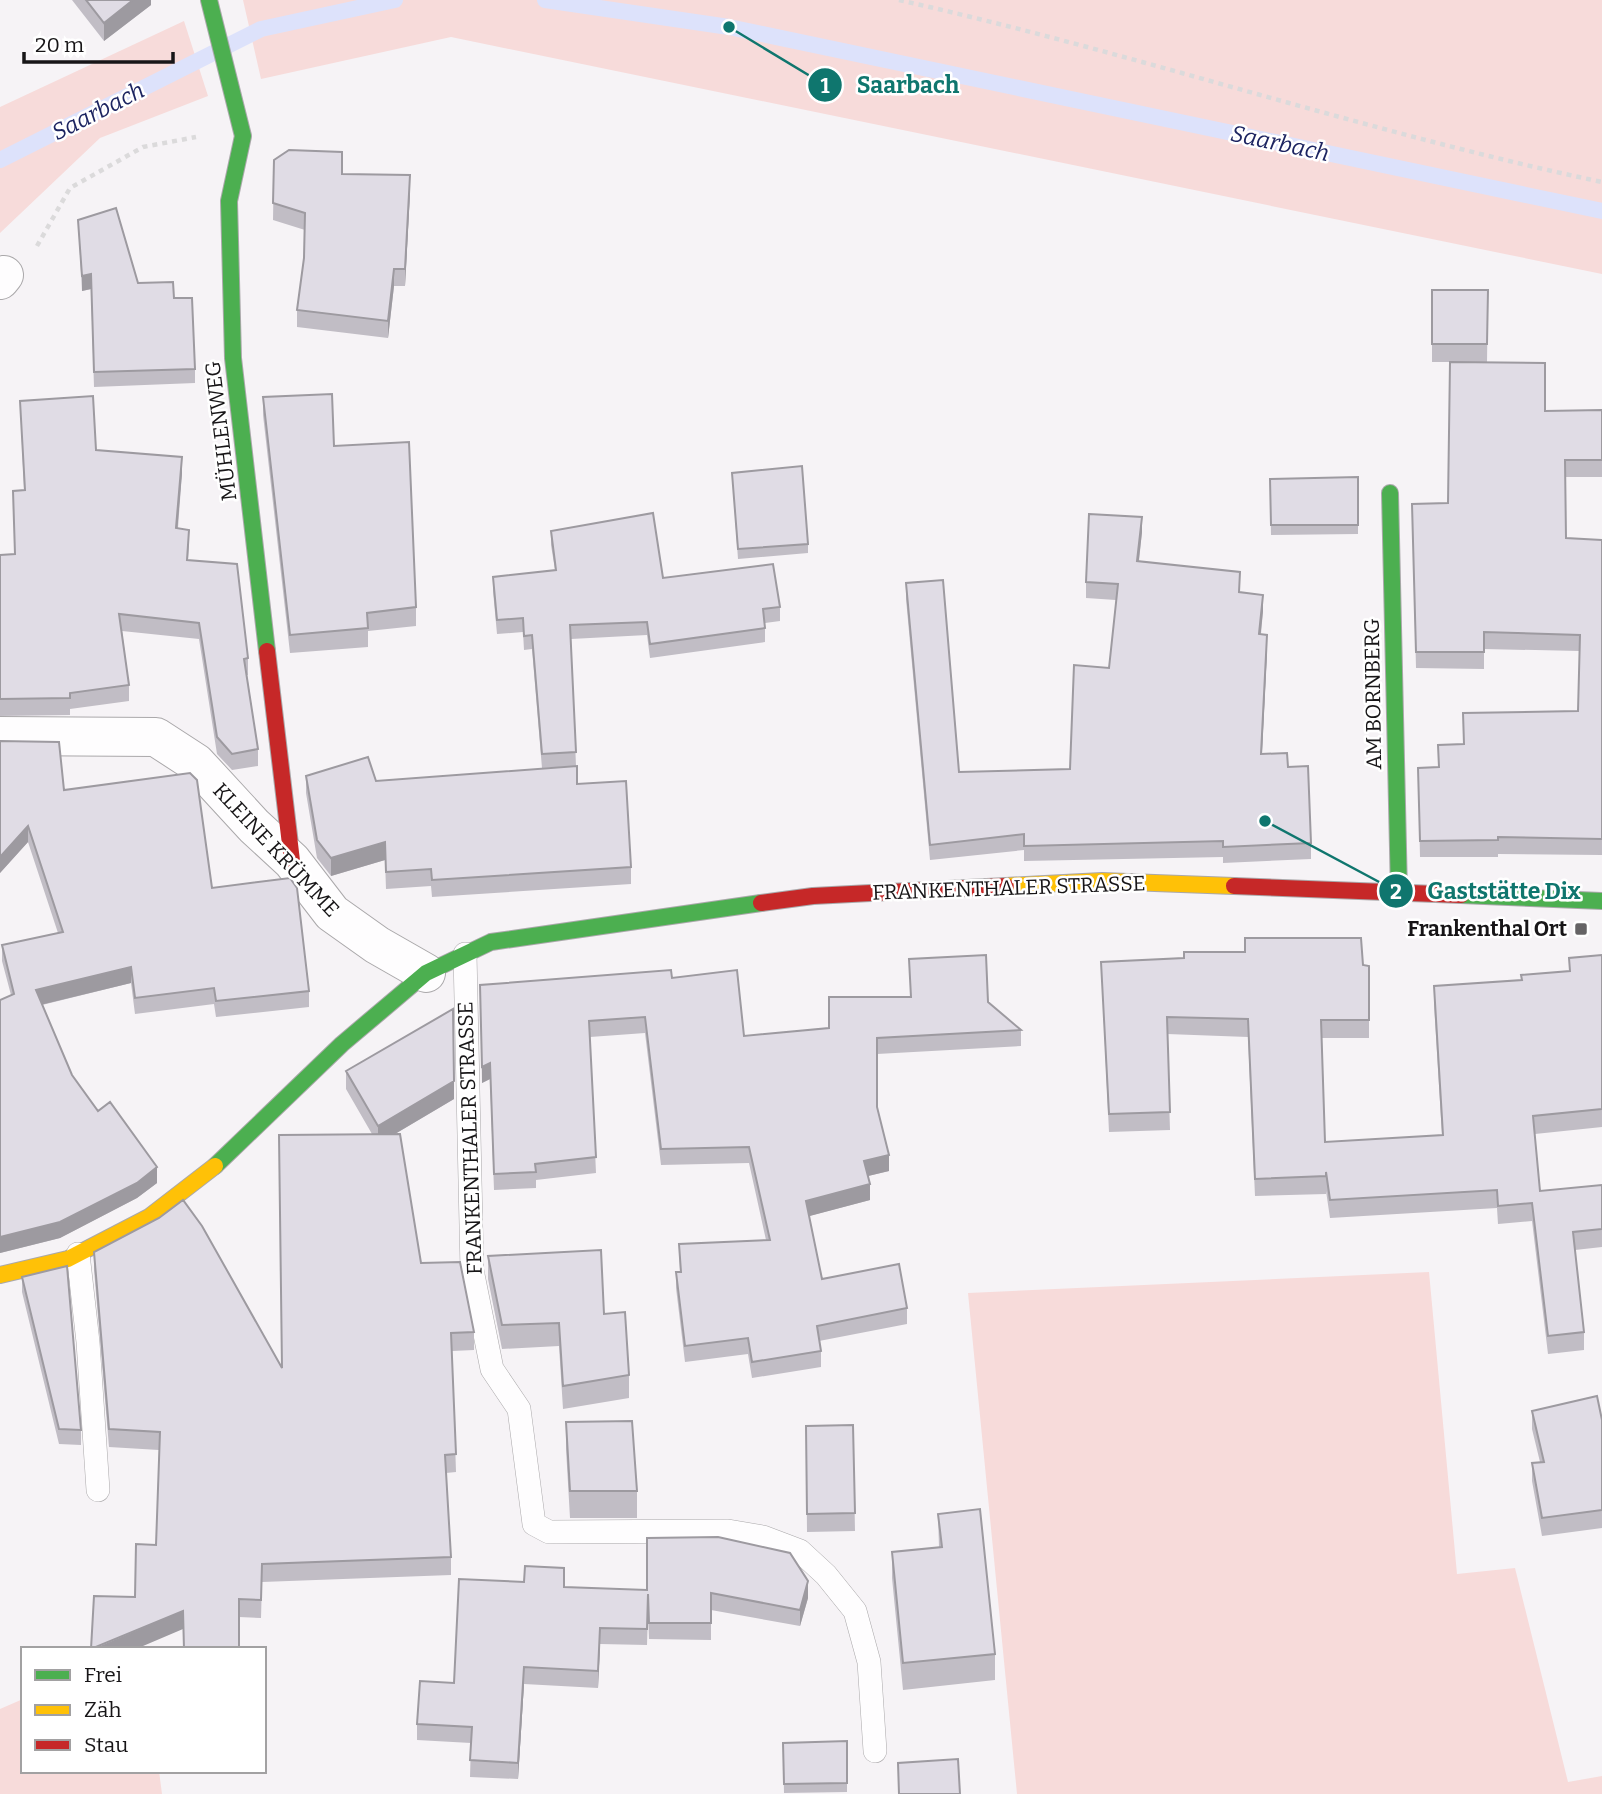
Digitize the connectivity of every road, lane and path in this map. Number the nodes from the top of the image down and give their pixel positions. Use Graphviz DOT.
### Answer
graph roads {
  1 [pos="209,0"];
  2 [pos="899,0"];
  3 [pos="243,136"];
  4 [pos="1602,182"];
  5 [pos="2,278"];
  6 [pos="1390,493"];
  7 [pos="0,736"];
  8 [pos="292,861"];
  9 [pos="1399,893"];
  10 [pos="1602,901"];
  11 [pos="465,954"];
  12 [pos="426,973"];
  13 [pos="78,1254"];
  14 [pos="0,1275"];
  15 [pos="98,1490"];
  16 [pos="875,1751"];
  1 -- 3 [label="main road, MÜHLENWEG"];
  2 -- 4 [label="path"];
  3 -- 5 [label="path"];
  3 -- 8 [label="main road, MÜHLENWEG"];
  6 -- 9 [label="main road, AM BORNBERG"];
  7 -- 8 [label="street, KLEINE KRÜMME"];
  8 -- 12 [label="street, KLEINE KRÜMME"];
  9 -- 10 [label="main road, FRANKENTHALER STRASSE"];
  9 -- 11 [label="main road, FRANKENTHALER STRASSE"];
  11 -- 12 [label="main road, FRANKENTHALER STRASSE"];
  11 -- 16 [label="lane, FRANKENTHALER STRASSE"];
  12 -- 13 [label="main road, FRANKENTHALER STRASSE"];
  13 -- 14 [label="main road, FRANKENTHALER STRASSE"];
  13 -- 15 [label="lane"];
}
